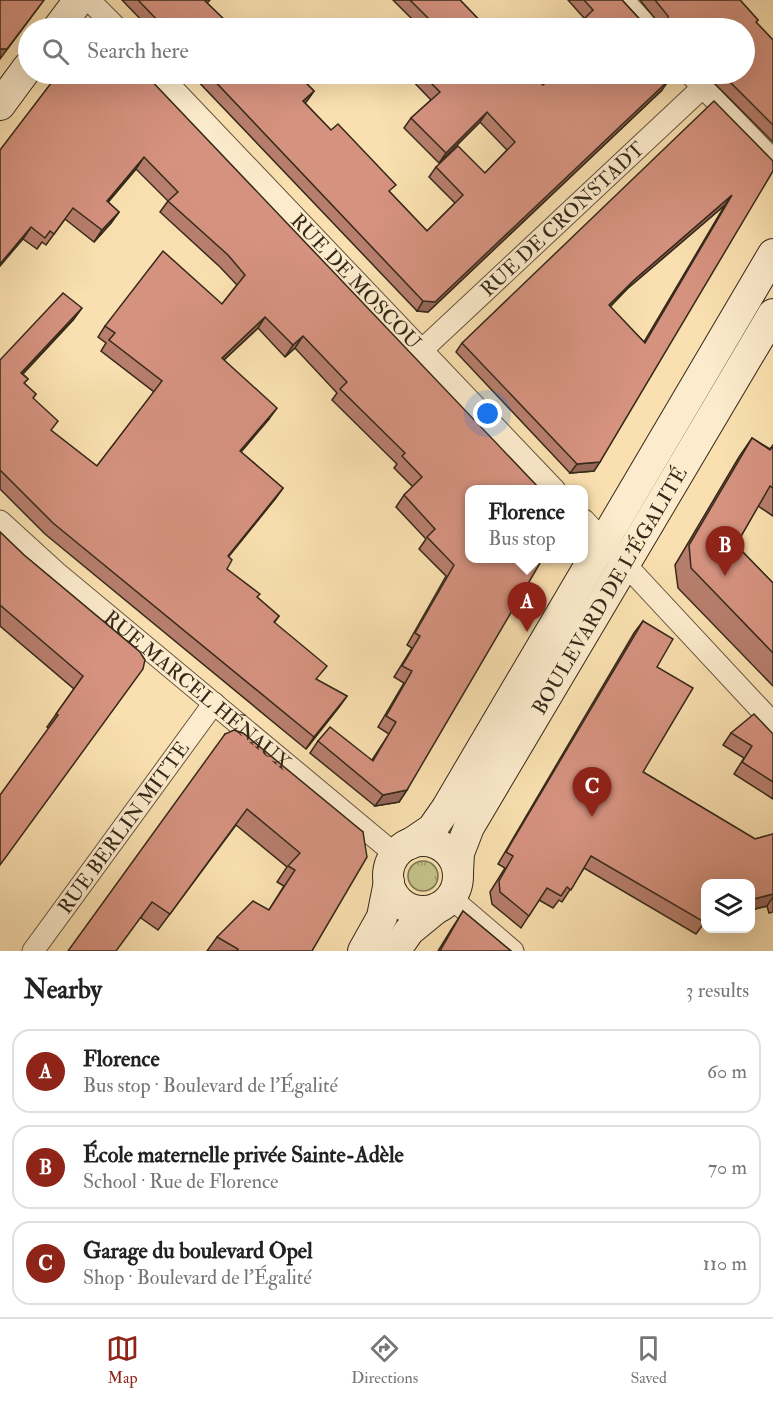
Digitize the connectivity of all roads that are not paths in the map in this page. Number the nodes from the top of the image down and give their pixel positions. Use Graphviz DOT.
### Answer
graph roads {
  1 [pos="79,0"];
  2 [pos="89,0"];
  3 [pos="623,0"];
  4 [pos="66,18"];
  5 [pos="107,18"];
  6 [pos="640,18"];
  7 [pos="18,81"];
  8 [pos="169,84"];
  9 [pos="693,84"];
  10 [pos="701,84"];
  11 [pos="0,105"];
  12 [pos="773,160"];
  13 [pos="773,254"];
  14 [pos="773,314"];
  15 [pos="422,350"];
  16 [pos="551,485"];
  17 [pos="0,521"];
  18 [pos="594,531"];
  19 [pos="577,563"];
  20 [pos="625,563"];
  21 [pos="214,703"];
  22 [pos="773,723"];
  23 [pos="398,860"];
  24 [pos="449,892"];
  25 [pos="33,951"];
  26 [pos="363,951"];
  27 [pos="396,951"];
  28 [pos="513,951"];
  1 -- 4 [label="main road"];
  2 -- 5 [label="street"];
  3 -- 6 [label="street"];
  7 -- 11 [label="main road"];
  8 -- 15 [label="street, RUE DE MOSCOU"];
  9 -- 15 [label="street, RUE DE CRONSTADT"];
  10 -- 12 [label="street"];
  13 -- 18 [label="main road, BOULEVARD DE L'ÉGALITÉ"];
  14 -- 20 [label="main road, BOULEVARD DE L'ÉGALITÉ"];
  15 -- 16 [label="street, RUE DE MOSCOU"];
  17 -- 21 [label="street, RUE MARCEL HÉNAUX"];
  18 -- 20 [label="street"];
  19 -- 23 [label="main road, BOULEVARD DE L'ÉGALITÉ"];
  20 -- 22 [label="street"];
  20 -- 24 [label="main road, BOULEVARD DE L'ÉGALITÉ"];
  21 -- 23 [label="street, RUE MARCEL HÉNAUX"];
  21 -- 25 [label="street, RUE BERLIN MITTE"];
  23 -- 24 [label="main road"];
  23 -- 24 [label="main road"];
  23 -- 26 [label="main road"];
  24 -- 27 [label="main road"];
  24 -- 28 [label="street"];
}
